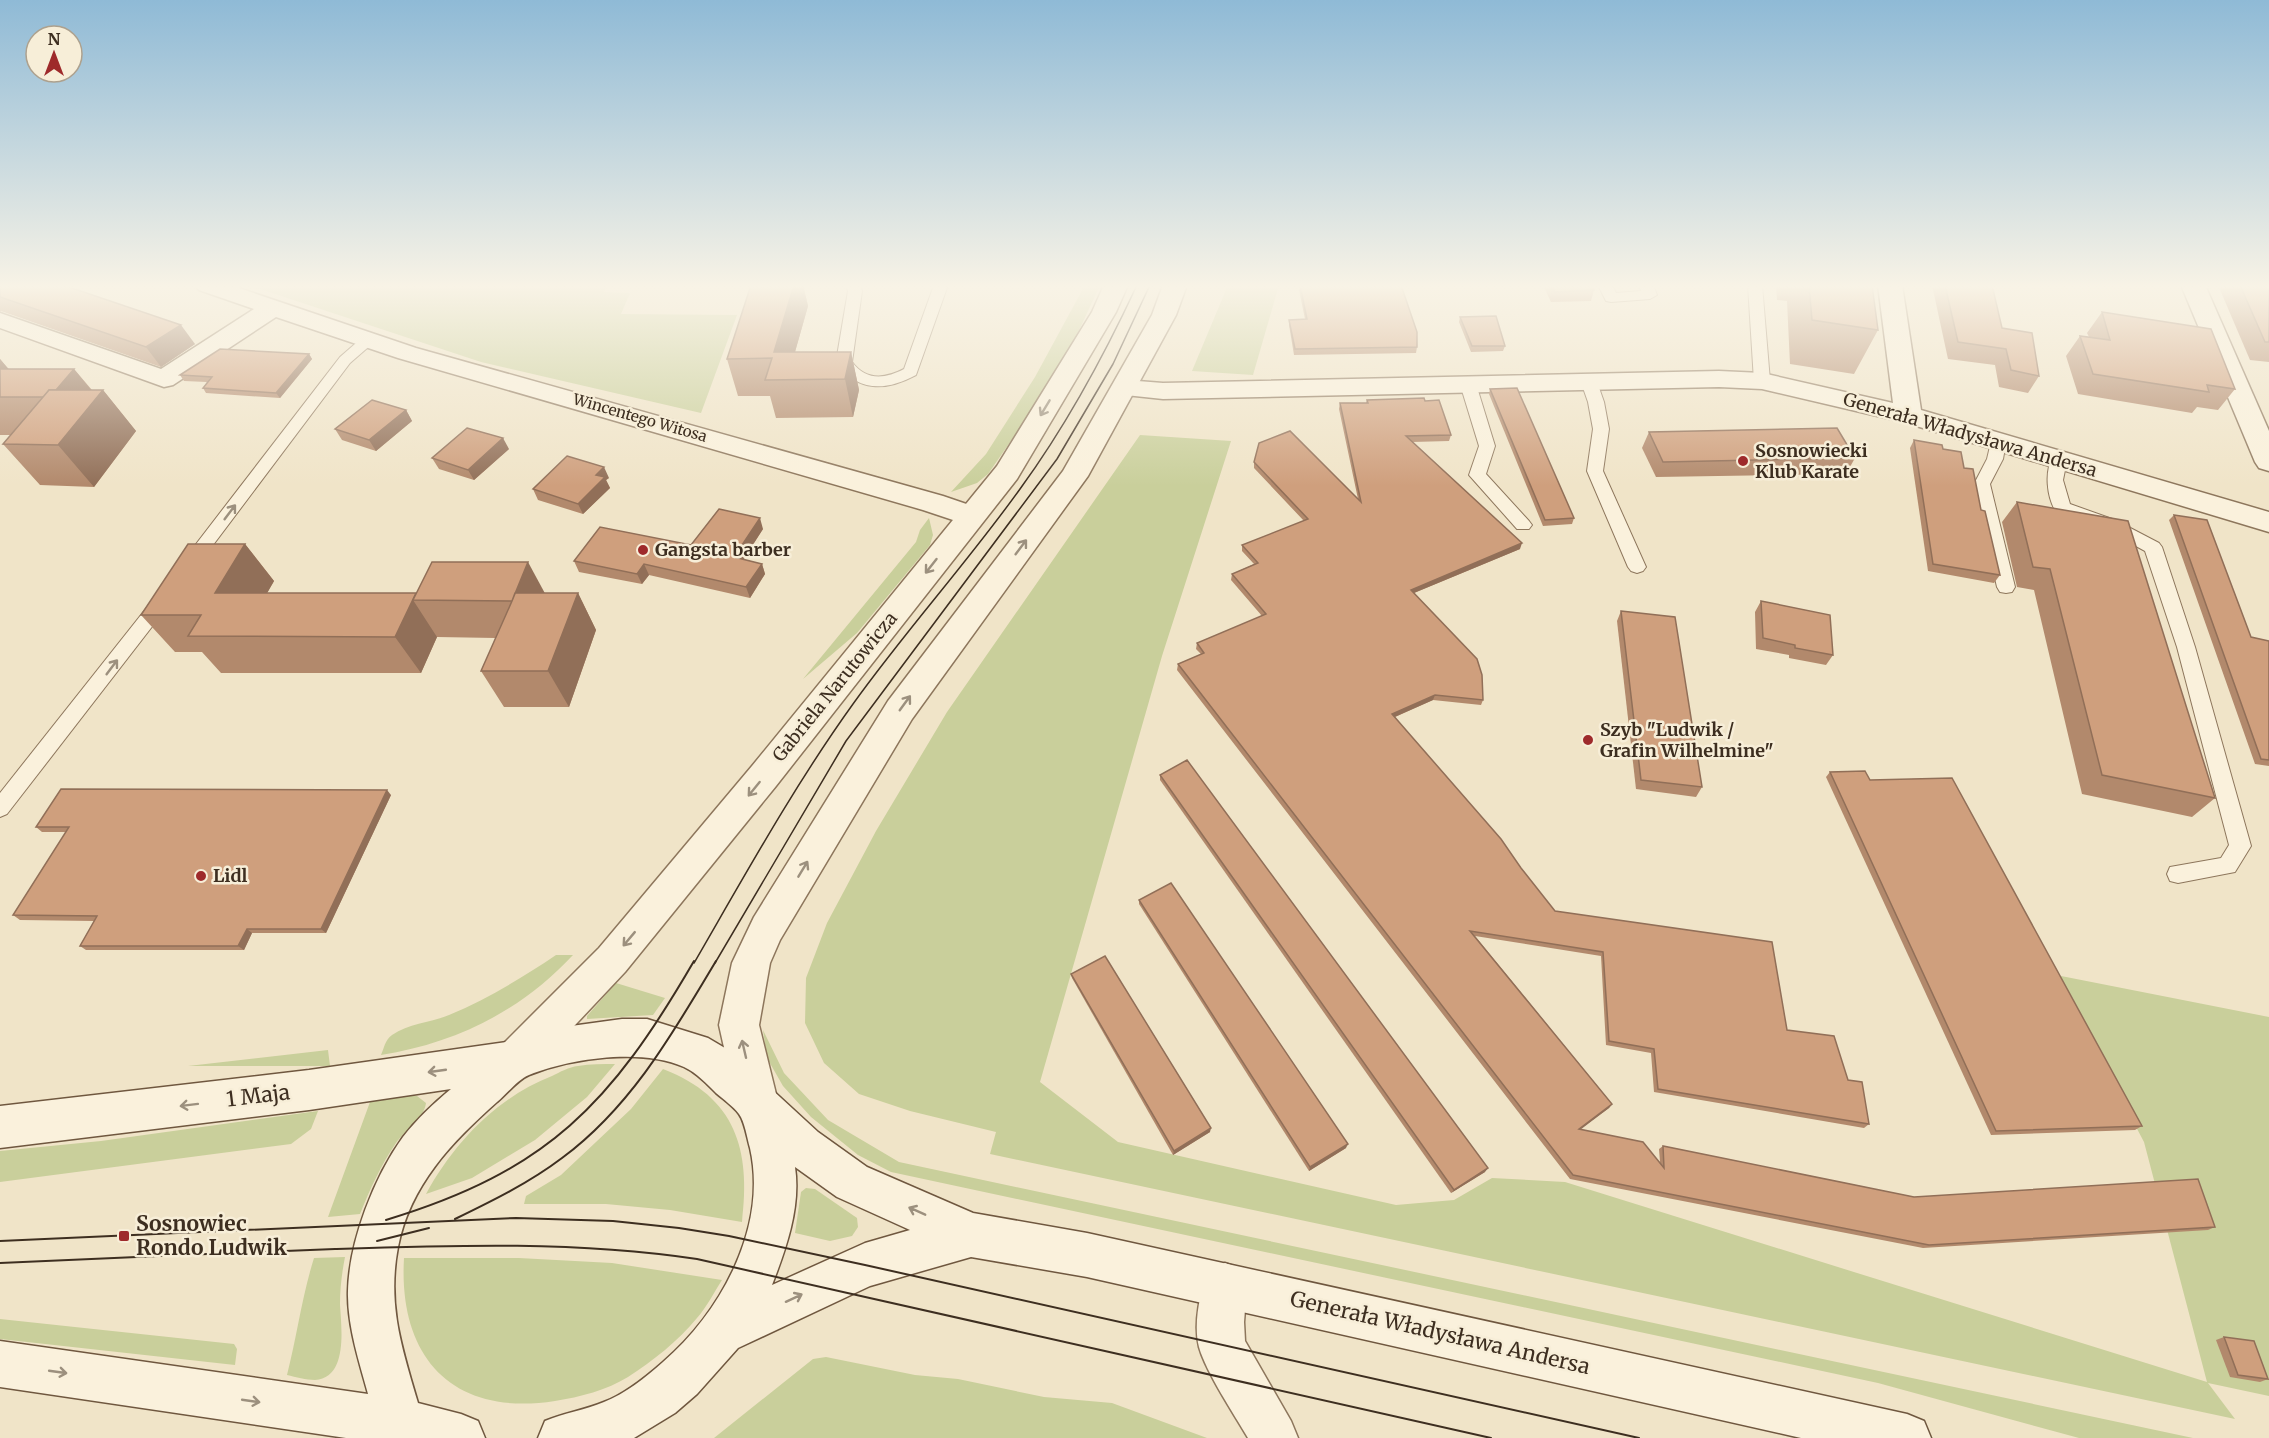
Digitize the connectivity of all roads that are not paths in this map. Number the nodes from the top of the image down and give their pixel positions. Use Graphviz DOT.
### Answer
graph roads {
  1 [pos="88,352"];
  2 [pos="205,352"];
  3 [pos="354,352"];
  4 [pos="410,352"];
  5 [pos="846,352"];
  6 [pos="918,352"];
  7 [pos="1080,352"];
  8 [pos="1144,352"];
  9 [pos="1760,352"];
  10 [pos="1899,352"];
  11 [pos="2222,352"];
  12 [pos="1762,381"];
  13 [pos="1589,382"];
  14 [pos="1468,384"];
  15 [pos="1125,388"];
  16 [pos="1908,415"];
  17 [pos="1998,442"];
  18 [pos="2059,460"];
  19 [pos="2269,462"];
  20 [pos="971,516"];
  21 [pos="2269,522"];
  22 [pos="1523,525"];
  23 [pos="1637,567"];
  24 [pos="2006,587"];
  25 [pos="0,808"];
  26 [pos="2178,874"];
  27 [pos="515,1060"];
  28 [pos="758,1106"];
  29 [pos="0,1127"];
  30 [pos="971,1235"];
  31 [pos="1226,1285"];
  32 [pos="722,1332"];
  33 [pos="0,1364"];
  34 [pos="400,1430"];
  35 [pos="581,1435"];
  36 [pos="460,1438"];
  37 [pos="1274,1438"];
  38 [pos="1907,1438"];
  1 -- 2 [label="street"];
  25 -- 3 [label="lane, one-way"];
  4 -- 20 [label="street, Wincentego Witosa"];
  5 -- 6 [label="lane"];
  7 -- 20 [label="street, Gabriela Narutowicza, one-way"];
  8 -- 15 [label="street"];
  9 -- 12 [label="lane"];
  10 -- 16 [label="street"];
  11 -- 19 [label="street"];
  12 -- 13 [label="street, Generała Władysława Andersa"];
  12 -- 16 [label="street, Generała Władysława Andersa"];
  13 -- 14 [label="street, Generała Władysława Andersa"];
  13 -- 23 [label="lane"];
  14 -- 15 [label="street, Generała Władysława Andersa"];
  14 -- 22 [label="lane"];
  28 -- 15 [label="street, one-way"];
  16 -- 17 [label="street, Generała Władysława Andersa"];
  17 -- 18 [label="street, Generała Władysława Andersa"];
  17 -- 24 [label="lane"];
  18 -- 21 [label="street, Generała Władysława Andersa"];
  18 -- 26 [label="lane"];
  20 -- 27 [label="street, Gabriela Narutowicza, one-way"];
  27 -- 28 [label="street, 1 Maja"];
  27 -- 29 [label="street, 1 Maja, one-way"];
  27 -- 34 [label="street, Gabriela Narutowicza"];
  30 -- 28 [label="street, Generała Władysława Andersa, one-way"];
  28 -- 32 [label="street"];
  30 -- 31 [label="street, Generała Władysława Andersa"];
  32 -- 30 [label="street, Generała Władysława Andersa, one-way"];
  31 -- 37 [label="street"];
  31 -- 38 [label="street, Generała Władysława Andersa"];
  32 -- 35 [label="street"];
  33 -- 34 [label="street, one-way"];
  34 -- 36 [label="street"];
}
